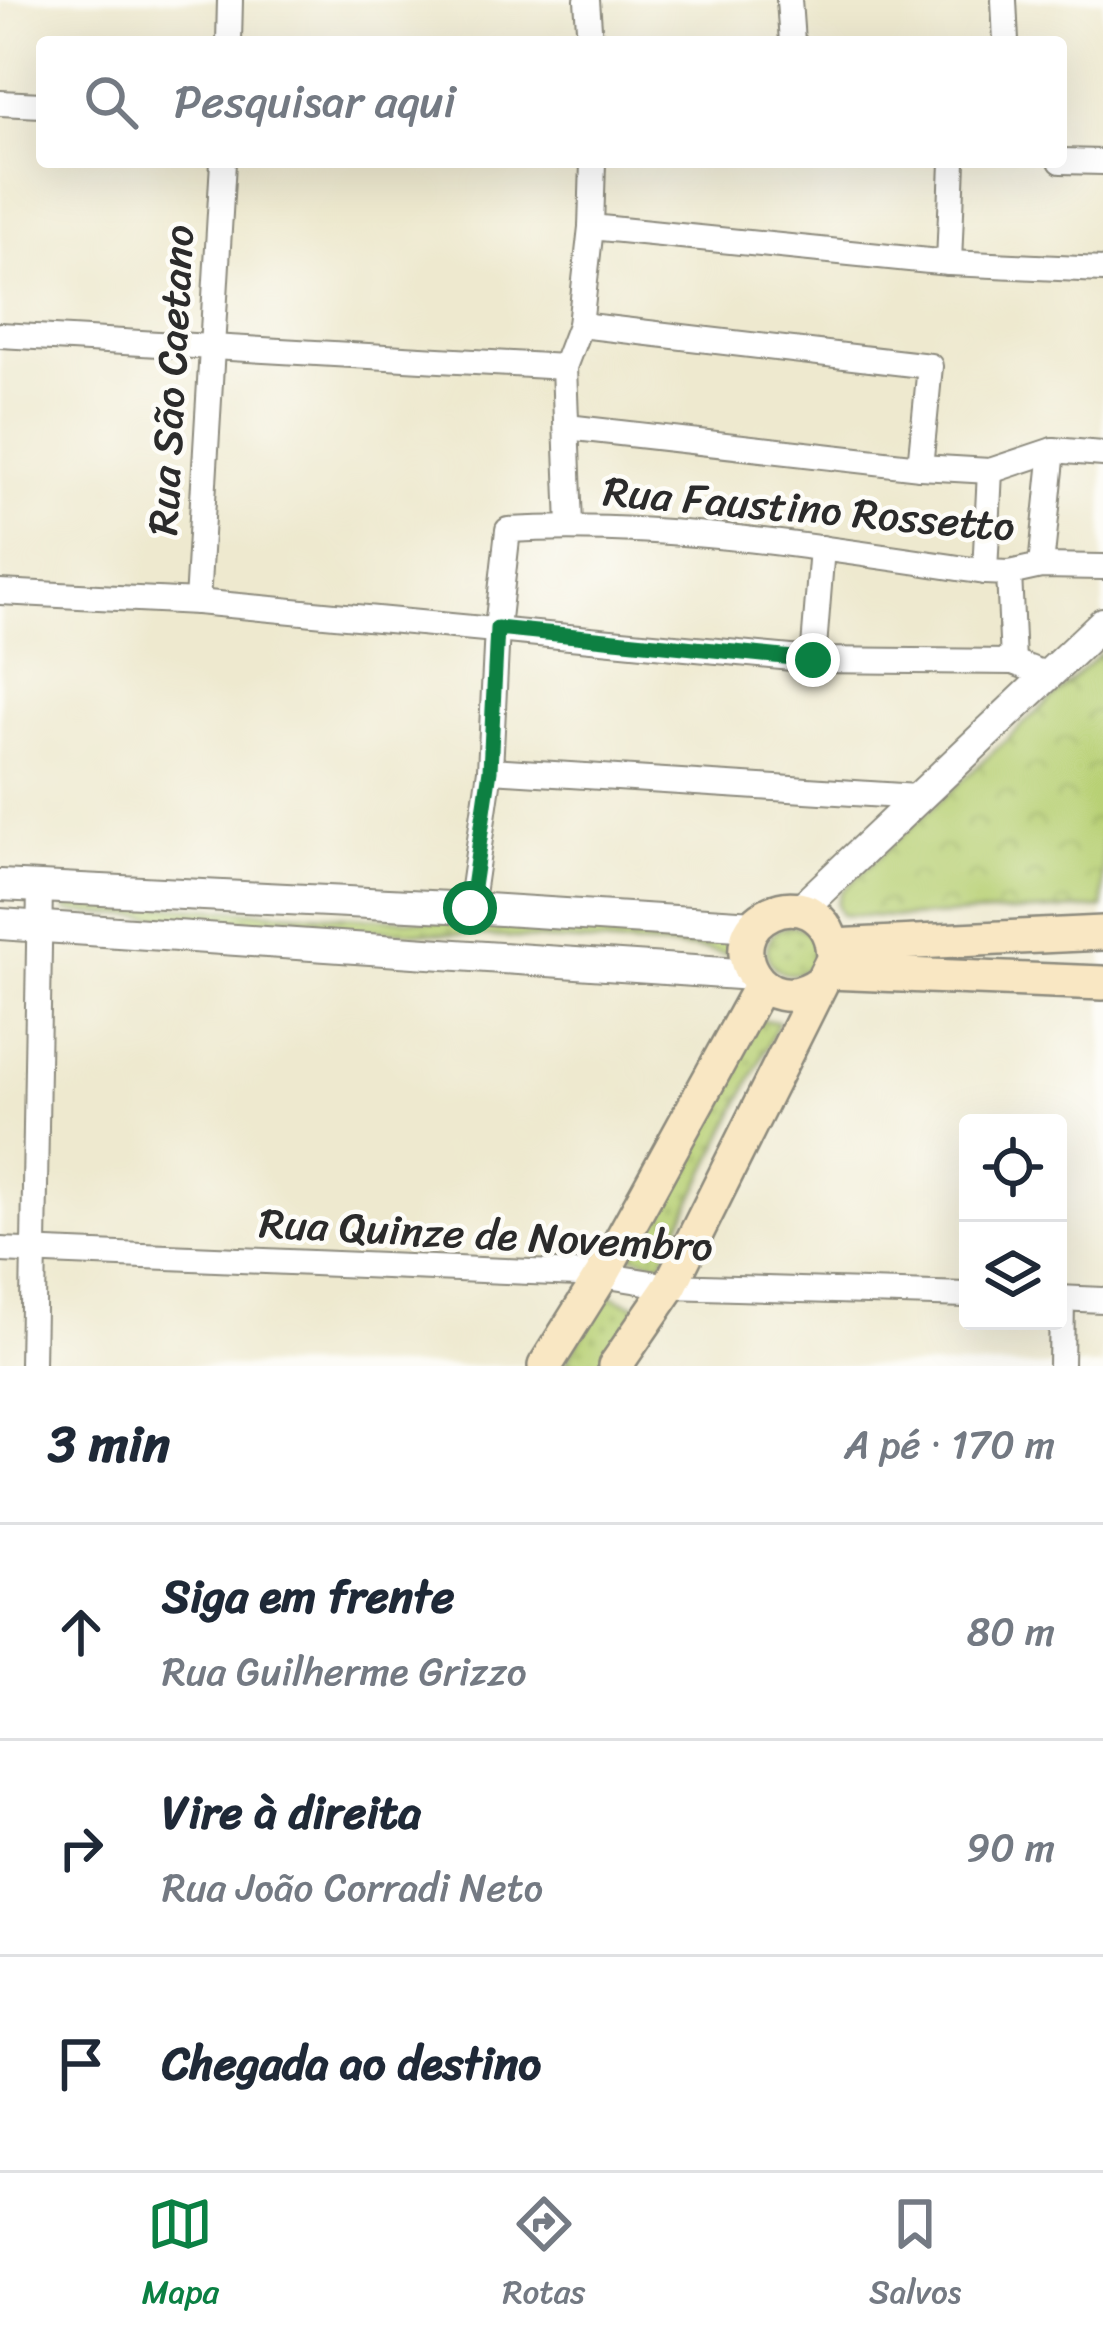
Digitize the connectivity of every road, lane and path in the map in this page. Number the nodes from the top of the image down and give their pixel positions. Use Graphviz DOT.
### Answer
graph roads {
  1 [pos="230,0"];
  2 [pos="587,0"];
  3 [pos="789,0"];
  4 [pos="1004,0"];
  5 [pos="229,36"];
  6 [pos="590,36"];
  7 [pos="792,36"];
  8 [pos="1006,36"];
  9 [pos="0,103"];
  10 [pos="36,104"];
  11 [pos="1067,161"];
  12 [pos="1103,163"];
  13 [pos="223,168"];
  14 [pos="593,168"];
  15 [pos="953,168"];
  16 [pos="591,227"];
  17 [pos="950,263"];
  18 [pos="1103,270"];
  19 [pos="580,326"];
  20 [pos="0,335"];
  21 [pos="212,344"];
  22 [pos="564,367"];
  23 [pos="567,427"];
  24 [pos="1053,450"];
  25 [pos="1103,454"];
  26 [pos="920,467"];
  27 [pos="990,471"];
  28 [pos="570,526"];
  29 [pos="822,548"];
  30 [pos="1041,566"];
  31 [pos="1103,568"];
  32 [pos="997,573"];
  33 [pos="0,592"];
  34 [pos="197,602"];
  35 [pos="1103,623"];
  36 [pos="497,628"];
  37 [pos="813,660"];
  38 [pos="1013,662"];
  39 [pos="1045,674"];
  40 [pos="490,770"];
  41 [pos="917,797"];
  42 [pos="0,885"];
  43 [pos="40,887"];
  44 [pos="470,908"];
  45 [pos="801,909"];
  46 [pos="0,924"];
  47 [pos="754,926"];
  48 [pos="37,927"];
  49 [pos="1103,933"];
  50 [pos="827,967"];
  51 [pos="757,980"];
  52 [pos="1103,983"];
  53 [pos="0,1250"];
  54 [pos="35,1252"];
  55 [pos="602,1275"];
  56 [pos="670,1286"];
  57 [pos="959,1295"];
  58 [pos="1067,1298"];
  59 [pos="1103,1300"];
  60 [pos="1060,1330"];
  61 [pos="32,1366"];
  62 [pos="544,1366"];
  63 [pos="615,1366"];
  64 [pos="1060,1366"];
  1 -- 5 [label="street"];
  2 -- 6 [label="street"];
  3 -- 7 [label="street"];
  4 -- 8 [label="street"];
  9 -- 10 [label="street"];
  11 -- 12 [label="street"];
  13 -- 21 [label="street, Rua São Caetano"];
  14 -- 16 [label="street"];
  15 -- 17 [label="street"];
  16 -- 17 [label="street"];
  16 -- 19 [label="street"];
  17 -- 18 [label="street"];
  19 -- 22 [label="street"];
  19 -- 26 [label="street"];
  20 -- 21 [label="street"];
  21 -- 22 [label="street"];
  21 -- 34 [label="street, Rua São Caetano"];
  22 -- 23 [label="street"];
  23 -- 26 [label="street"];
  23 -- 28 [label="street"];
  24 -- 25 [label="street"];
  24 -- 27 [label="street"];
  24 -- 30 [label="street"];
  26 -- 27 [label="street"];
  27 -- 32 [label="street"];
  28 -- 29 [label="street, Rua Faustino Rossetto"];
  28 -- 36 [label="street, Rua Faustino Rossetto"];
  29 -- 32 [label="street, Rua Faustino Rossetto"];
  29 -- 37 [label="street"];
  30 -- 31 [label="street, Rua Faustino Rossetto"];
  30 -- 32 [label="street, Rua Faustino Rossetto"];
  32 -- 38 [label="street"];
  33 -- 34 [label="street"];
  34 -- 36 [label="street"];
  35 -- 39 [label="street"];
  36 -- 37 [label="street"];
  36 -- 40 [label="street"];
  37 -- 38 [label="street"];
  38 -- 39 [label="street"];
  39 -- 41 [label="street"];
  40 -- 41 [label="street"];
  40 -- 44 [label="street"];
  41 -- 45 [label="street"];
  42 -- 43 [label="street"];
  43 -- 44 [label="street"];
  43 -- 48 [label="street"];
  44 -- 47 [label="street"];
  45 -- 47 [label="main road"];
  45 -- 50 [label="main road"];
  46 -- 48 [label="street"];
  47 -- 51 [label="main road"];
  48 -- 51 [label="street"];
  48 -- 54 [label="street"];
  49 -- 50 [label="main road"];
  50 -- 51 [label="main road"];
  50 -- 52 [label="main road"];
  50 -- 56 [label="main road"];
  51 -- 55 [label="main road"];
  53 -- 54 [label="street, Rua Quinze de Novembro"];
  54 -- 55 [label="street, Rua Quinze de Novembro"];
  54 -- 61 [label="street"];
  55 -- 56 [label="street, Rua Quinze de Novembro"];
  55 -- 62 [label="main road"];
  56 -- 57 [label="street, Rua Quinze de Novembro"];
  56 -- 63 [label="main road"];
  58 -- 59 [label="street"];
  60 -- 64 [label="street"];
}
